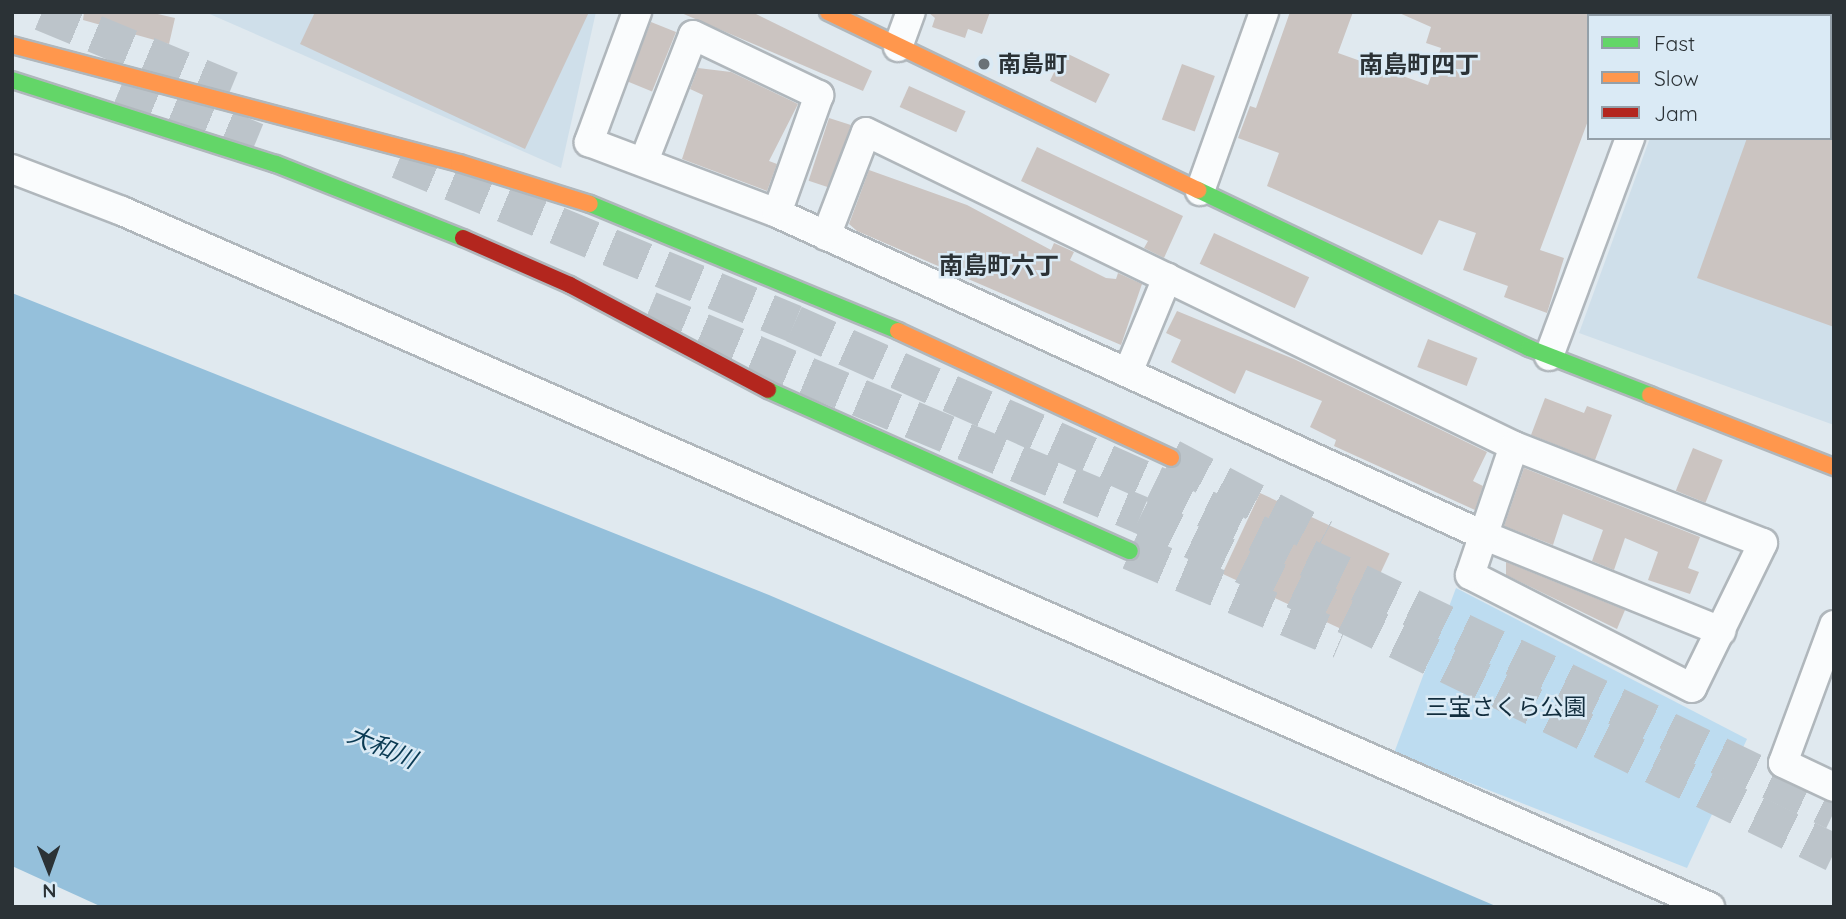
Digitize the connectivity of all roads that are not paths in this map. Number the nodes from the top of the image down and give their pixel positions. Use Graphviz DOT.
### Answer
graph roads {
  1 [pos="637,12"];
  2 [pos="828,12"];
  3 [pos="911,12"];
  4 [pos="1264,12"];
  5 [pos="12,45"];
  6 [pos="898,47"];
  7 [pos="12,80"];
  8 [pos="1629,140"];
  9 [pos="644,161"];
  10 [pos="12,169"];
  11 [pos="1200,191"];
  12 [pos="777,213"];
  13 [pos="826,236"];
  14 [pos="1167,278"];
  15 [pos="1549,356"];
  16 [pos="1129,370"];
  17 [pos="1514,446"];
  18 [pos="1171,458"];
  19 [pos="1834,467"];
  20 [pos="1483,536"];
  21 [pos="1130,551"];
  22 [pos="1834,625"];
  23 [pos="1721,631"];
  24 [pos="1834,787"];
  25 [pos="1710,907"];
  1 -- 9 [label="street"];
  2 -- 6 [label="main road"];
  3 -- 6 [label="street"];
  4 -- 11 [label="street"];
  5 -- 18 [label="main road"];
  6 -- 11 [label="main road"];
  7 -- 21 [label="main road"];
  8 -- 15 [label="street"];
  9 -- 12 [label="street"];
  9 -- 12 [label="street"];
  10 -- 25 [label="street"];
  11 -- 15 [label="main road"];
  12 -- 13 [label="street"];
  13 -- 14 [label="street"];
  13 -- 16 [label="street"];
  14 -- 16 [label="street"];
  14 -- 17 [label="street"];
  15 -- 19 [label="main road"];
  16 -- 20 [label="street"];
  17 -- 20 [label="street"];
  17 -- 23 [label="street"];
  20 -- 23 [label="street"];
  20 -- 23 [label="street"];
  22 -- 24 [label="street"];
}
